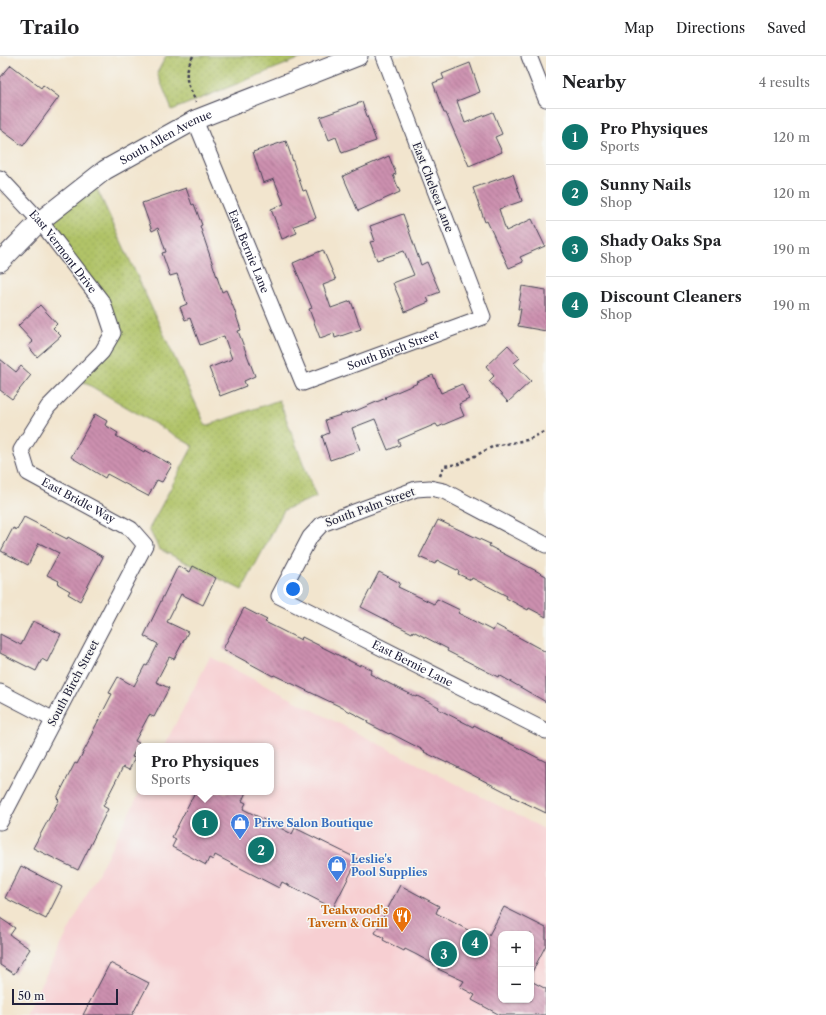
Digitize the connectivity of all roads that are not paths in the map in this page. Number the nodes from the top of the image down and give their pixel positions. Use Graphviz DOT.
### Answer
graph roads {
  1 [pos="358,56"];
  2 [pos="384,56"];
  3 [pos="529,56"];
  4 [pos="546,99"];
  5 [pos="199,119"];
  6 [pos="0,178"];
  7 [pos="40,221"];
  8 [pos="0,262"];
  9 [pos="483,317"];
  10 [pos="303,383"];
  11 [pos="21,450"];
  12 [pos="145,545"];
  13 [pos="546,545"];
  14 [pos="279,596"];
  15 [pos="0,692"];
  16 [pos="54,720"];
  17 [pos="546,731"];
  18 [pos="0,822"];
  1 -- 5 [label="street, South Allen Avenue"];
  2 -- 9 [label="street, East Chelsea Lane"];
  3 -- 4 [label="street"];
  5 -- 7 [label="street, South Allen Avenue"];
  5 -- 10 [label="street, East Bernie Lane"];
  6 -- 7 [label="street, East Vermont Drive"];
  7 -- 8 [label="street, South Allen Avenue"];
  7 -- 11 [label="street, East Vermont Drive"];
  9 -- 10 [label="street, South Birch Street"];
  11 -- 12 [label="street, East Bridle Way"];
  12 -- 16 [label="street, South Birch Street"];
  13 -- 14 [label="street, South Palm Street"];
  14 -- 17 [label="street, East Bernie Lane"];
  15 -- 16 [label="street"];
  16 -- 18 [label="street, South Birch Street"];
}
